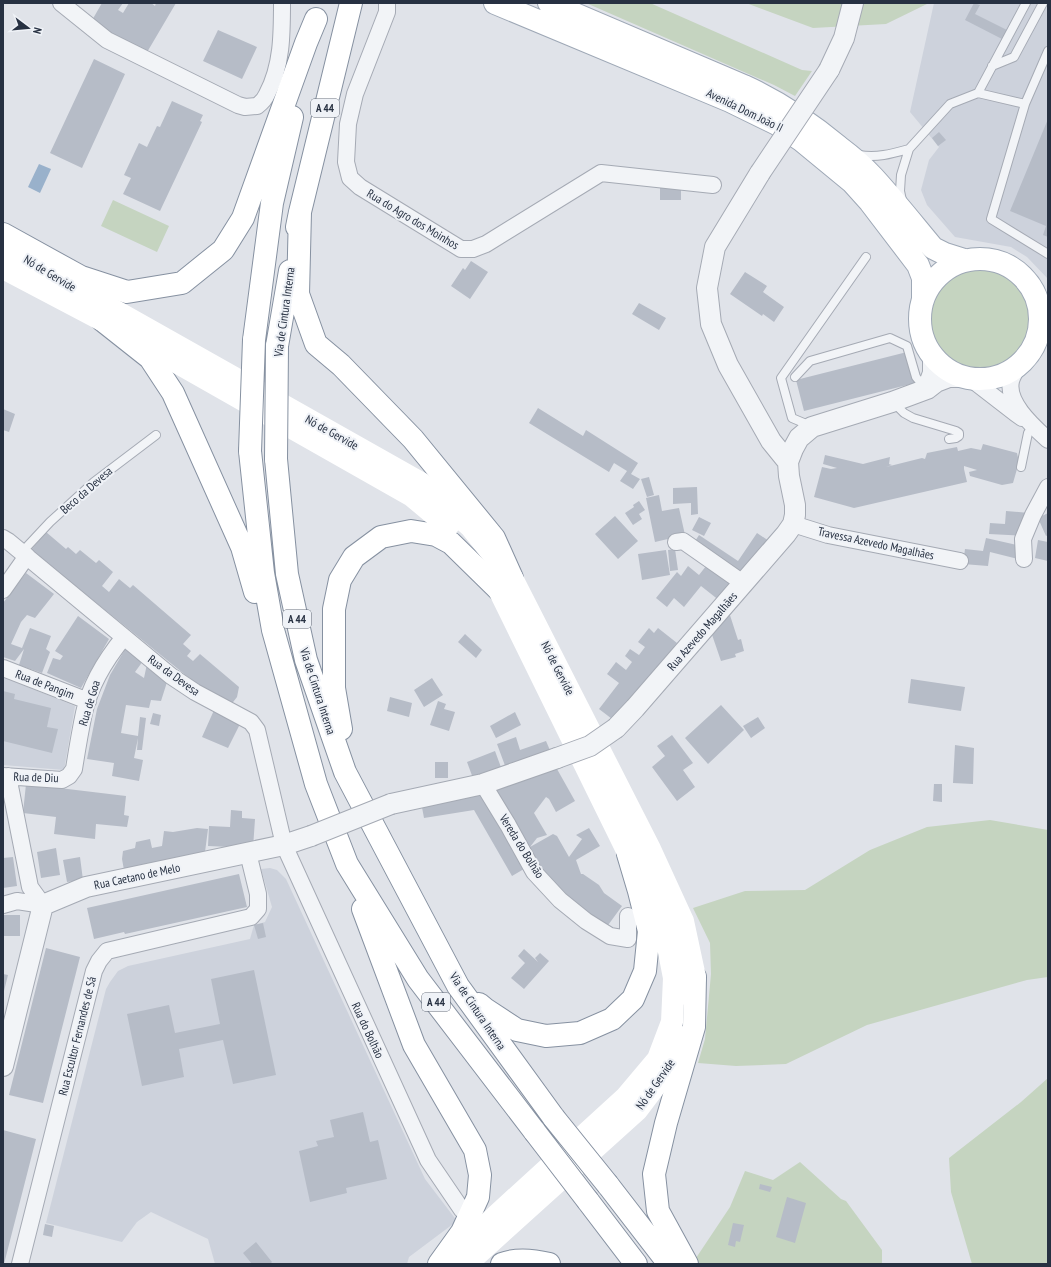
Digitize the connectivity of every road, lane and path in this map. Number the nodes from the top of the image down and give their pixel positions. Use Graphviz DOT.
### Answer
graph roads {
  1 [pos="61,3"];
  2 [pos="282,3"];
  3 [pos="351,3"];
  4 [pos="387,3"];
  5 [pos="496,3"];
  6 [pos="549,3"];
  7 [pos="853,3"];
  8 [pos="1026,3"];
  9 [pos="1043,3"];
  10 [pos="318,11"];
  11 [pos="1048,51"];
  12 [pos="992,66"];
  13 [pos="978,93"];
  14 [pos="1025,104"];
  15 [pos="909,149"];
  16 [pos="847,153"];
  17 [pos="713,185"];
  18 [pos="300,212"];
  19 [pos="906,216"];
  20 [pos="3,234"];
  21 [pos="3,243"];
  22 [pos="1048,254"];
  23 [pos="866,257"];
  24 [pos="964,260"];
  25 [pos="3,268"];
  26 [pos="923,300"];
  27 [pos="1042,301"];
  28 [pos="102,320"];
  29 [pos="1042,340"];
  30 [pos="933,356"];
  31 [pos="1017,367"];
  32 [pos="795,377"];
  33 [pos="967,378"];
  34 [pos="927,389"];
  35 [pos="892,402"];
  36 [pos="1031,424"];
  37 [pos="812,427"];
  38 [pos="156,435"];
  39 [pos="949,439"];
  40 [pos="1048,440"];
  41 [pos="788,462"];
  42 [pos="1021,467"];
  43 [pos="1048,488"];
  44 [pos="793,524"];
  45 [pos="3,538"];
  46 [pos="676,542"];
  47 [pos="25,554"];
  48 [pos="1024,559"];
  49 [pos="960,561"];
  50 [pos="744,583"];
  51 [pos="506,584"];
  52 [pos="3,590"];
  53 [pos="273,630"];
  54 [pos="124,637"];
  55 [pos="3,668"];
  56 [pos="88,701"];
  57 [pos="345,772"];
  58 [pos="5,776"];
  59 [pos="69,776"];
  60 [pos="483,784"];
  61 [pos="391,804"];
  62 [pos="284,844"];
  63 [pos="248,853"];
  64 [pos="628,854"];
  65 [pos="347,864"];
  66 [pos="3,905"];
  67 [pos="44,905"];
  68 [pos="628,916"];
  69 [pos="695,977"];
  70 [pos="458,986"];
  71 [pos="3,1066"];
  72 [pos="462,1210"];
  73 [pos="20,1264"];
  74 [pos="439,1264"];
  75 [pos="450,1264"];
  76 [pos="469,1264"];
  77 [pos="502,1264"];
  78 [pos="549,1264"];
  79 [pos="636,1264"];
  80 [pos="669,1264"];
  81 [pos="687,1264"];
  1 -- 2 [label="street"];
  3 -- 18 [label="main road, Via de Cintura Interna / A 44"];
  4 -- 17 [label="street, Rua do Agro dos Moinhos"];
  5 -- 26 [label="main road, Avenida Dom João II"];
  6 -- 16 [label="main road, Avenida Dom João II"];
  7 -- 41 [label="street, bridge"];
  8 -- 12 [label="lane"];
  9 -- 12 [label="lane"];
  10 -- 20 [label="main road"];
  10 -- 53 [label="main road, Via de Cintura Interna / A 44, bridge"];
  11 -- 14 [label="lane"];
  12 -- 13 [label="lane"];
  13 -- 14 [label="lane"];
  13 -- 15 [label="lane"];
  14 -- 22 [label="lane"];
  15 -- 16 [label="lane"];
  15 -- 19 [label="lane"];
  16 -- 19 [label="main road, Avenida Dom João II"];
  18 -- 51 [label="main road"];
  18 -- 57 [label="main road, Via de Cintura Interna / A 44, bridge"];
  19 -- 24 [label="main road, Avenida Dom João II"];
  21 -- 51 [label="main road, Nó de Gervide"];
  23 -- 37 [label="lane"];
  24 -- 26 [label="main road"];
  24 -- 27 [label="main road"];
  25 -- 28 [label="main road, Nó de Gervide"];
  26 -- 30 [label="main road"];
  27 -- 29 [label="main road"];
  28 -- 51 [label="main road, Nó de Gervide"];
  28 -- 53 [label="main road"];
  29 -- 31 [label="main road"];
  30 -- 33 [label="main road"];
  30 -- 34 [label="street"];
  31 -- 33 [label="main road"];
  31 -- 36 [label="street"];
  32 -- 34 [label="lane"];
  33 -- 34 [label="street"];
  33 -- 36 [label="street"];
  34 -- 35 [label="street"];
  35 -- 37 [label="street"];
  35 -- 39 [label="lane"];
  36 -- 40 [label="street"];
  36 -- 42 [label="lane"];
  37 -- 41 [label="street"];
  38 -- 47 [label="lane, Beco da Devesa"];
  41 -- 44 [label="street"];
  43 -- 48 [label="street"];
  44 -- 49 [label="street, Travessa Azevedo Magalhães"];
  44 -- 50 [label="street, Rua Azevedo Magalhães"];
  45 -- 47 [label="street, Rua da Devesa"];
  46 -- 50 [label="street"];
  47 -- 52 [label="street"];
  47 -- 54 [label="street, Rua da Devesa"];
  50 -- 60 [label="street, Rua Azevedo Magalhães, bridge"];
  51 -- 57 [label="main road"];
  51 -- 64 [label="main road, Nó de Gervide"];
  51 -- 69 [label="main road, Nó de Gervide"];
  53 -- 65 [label="main road, Via de Cintura Interna / A 44"];
  54 -- 56 [label="street, Rua de Goa"];
  54 -- 62 [label="street, Rua da Devesa"];
  55 -- 56 [label="street, Rua de Pangim"];
  56 -- 59 [label="street, Rua de Goa"];
  57 -- 70 [label="main road, Via de Cintura Interna / A 44"];
  58 -- 59 [label="street, Rua de Diu"];
  58 -- 67 [label="street"];
  60 -- 61 [label="street, Rua Azevedo Magalhães"];
  60 -- 68 [label="street, Vereda do Bolhão"];
  61 -- 62 [label="street, Rua Caetano de Melo, bridge"];
  62 -- 63 [label="street, Rua Caetano de Melo"];
  62 -- 72 [label="street, Rua do Bolhão"];
  63 -- 67 [label="street, Rua Caetano de Melo"];
  63 -- 73 [label="street, Rua Escultor Fernandes de Sá"];
  64 -- 70 [label="main road"];
  64 -- 75 [label="main road, Nó de Gervide"];
  65 -- 74 [label="main road"];
  65 -- 79 [label="main road, Via de Cintura Interna / A 44, bridge"];
  66 -- 67 [label="street"];
  67 -- 71 [label="street"];
  69 -- 76 [label="main road, Nó de Gervide"];
  69 -- 81 [label="main road"];
  70 -- 80 [label="main road, Via de Cintura Interna / A 44, bridge"];
  77 -- 78 [label="main road"];
}
